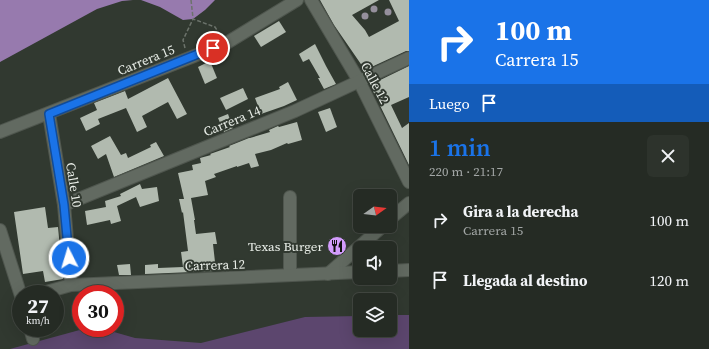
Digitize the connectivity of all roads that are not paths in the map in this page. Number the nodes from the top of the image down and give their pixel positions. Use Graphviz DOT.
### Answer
graph roads {
  1 [pos="296,0"];
  2 [pos="311,0"];
  3 [pos="409,58"];
  4 [pos="359,81"];
  5 [pos="49,114"];
  6 [pos="0,132"];
  7 [pos="409,182"];
  8 [pos="290,197"];
  9 [pos="409,203"];
  10 [pos="64,205"];
  11 [pos="397,214"];
  12 [pos="0,230"];
  13 [pos="375,233"];
  14 [pos="409,270"];
  15 [pos="397,271"];
  16 [pos="353,272"];
  17 [pos="328,274"];
  18 [pos="290,275"];
  19 [pos="18,285"];
  20 [pos="71,285"];
  21 [pos="64,287"];
  1 -- 5 [label="street, Carrera 15"];
  2 -- 4 [label="street, Calle 12"];
  3 -- 4 [label="street, Carrera 14"];
  4 -- 7 [label="street, Calle 12"];
  4 -- 10 [label="street, Carrera 14"];
  5 -- 6 [label="street, Carrera 15"];
  5 -- 10 [label="street, Calle 10"];
  8 -- 18 [label="street"];
  9 -- 11 [label="street"];
  10 -- 20 [label="street, Calle 10"];
  12 -- 19 [label="street"];
  13 -- 17 [label="street"];
  14 -- 15 [label="street"];
  16 -- 17 [label="street, Carrera 12"];
  17 -- 18 [label="street, Carrera 12"];
  18 -- 20 [label="street, Carrera 12"];
  20 -- 21 [label="street, Carrera 12"];
}
